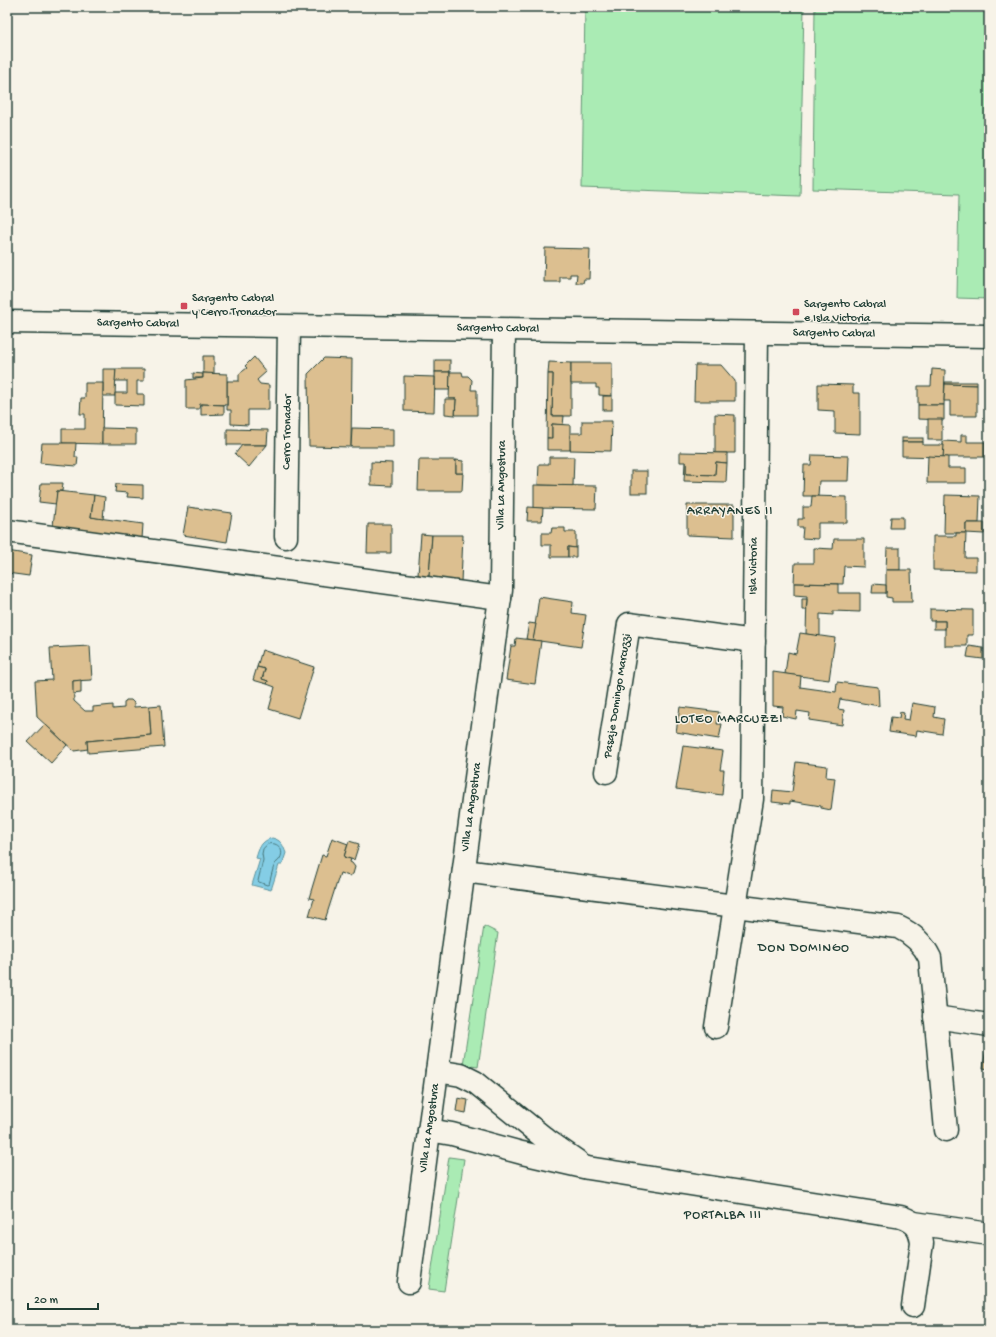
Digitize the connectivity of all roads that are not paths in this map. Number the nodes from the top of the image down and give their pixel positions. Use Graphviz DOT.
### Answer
graph roads {
  1 [pos="7,322"];
  2 [pos="289,327"];
  3 [pos="504,330"];
  4 [pos="757,333"];
  5 [pos="989,336"];
  6 [pos="7,531"];
  7 [pos="286,537"];
  8 [pos="500,598"];
  9 [pos="754,642"];
  10 [pos="606,772"];
  11 [pos="464,871"];
  12 [pos="735,906"];
  13 [pos="935,1017"];
  14 [pos="989,1025"];
  15 [pos="716,1027"];
  16 [pos="437,1071"];
  17 [pos="429,1130"];
  18 [pos="946,1130"];
  19 [pos="588,1168"];
  20 [pos="914,1223"];
  21 [pos="989,1234"];
  22 [pos="409,1282"];
  23 [pos="913,1306"];
  1 -- 2 [label="street, Sargento Cabral"];
  2 -- 3 [label="street, Sargento Cabral"];
  2 -- 7 [label="street, Cerro Tronador"];
  3 -- 4 [label="street, Sargento Cabral"];
  3 -- 8 [label="street, Villa La Angostura"];
  4 -- 5 [label="street, Sargento Cabral"];
  4 -- 9 [label="street, Isla Victoria"];
  6 -- 8 [label="street"];
  8 -- 11 [label="street, Villa La Angostura"];
  9 -- 10 [label="street, Pasaje Domingo Marcuzzi"];
  9 -- 12 [label="street, Isla Victoria"];
  11 -- 12 [label="street"];
  11 -- 16 [label="street, Villa La Angostura"];
  12 -- 13 [label="street"];
  12 -- 15 [label="street, Isla Victoria"];
  13 -- 14 [label="street"];
  13 -- 18 [label="street"];
  16 -- 17 [label="street, Villa La Angostura"];
  16 -- 19 [label="street"];
  17 -- 19 [label="street"];
  17 -- 22 [label="street, Villa La Angostura"];
  19 -- 20 [label="street"];
  20 -- 21 [label="street"];
  20 -- 23 [label="street"];
}
